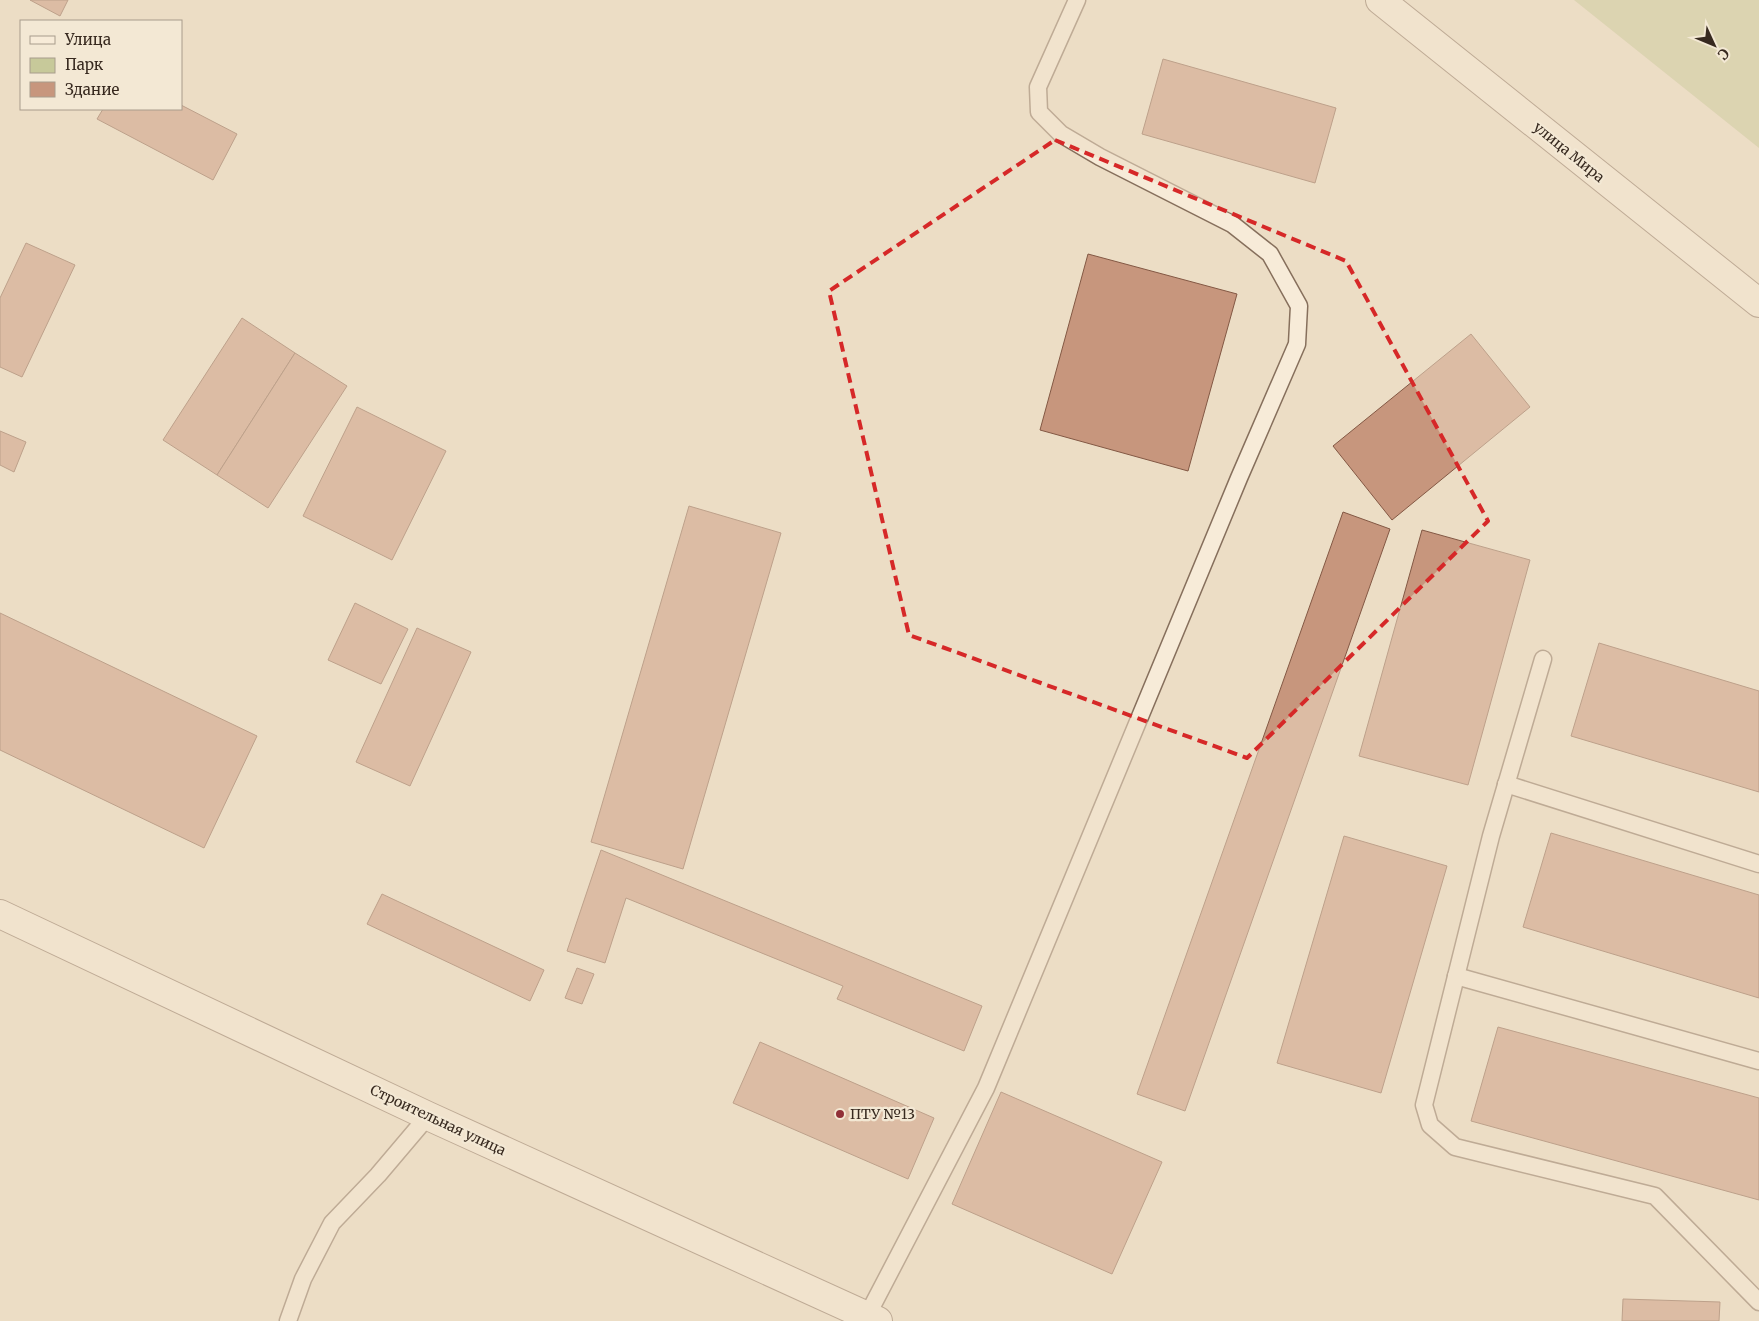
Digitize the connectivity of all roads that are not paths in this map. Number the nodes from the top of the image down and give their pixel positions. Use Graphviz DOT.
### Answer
graph roads {
  1 [pos="1077,0"];
  2 [pos="1380,0"];
  3 [pos="1759,303"];
  4 [pos="1543,659"];
  5 [pos="1506,784"];
  6 [pos="1759,864"];
  7 [pos="0,914"];
  8 [pos="1456,976"];
  9 [pos="1759,1061"];
  10 [pos="428,1116"];
  11 [pos="1759,1302"];
  12 [pos="872,1318"];
  13 [pos="288,1321"];
  1 -- 12 [label="lane"];
  2 -- 3 [label="street, улица Мира"];
  4 -- 5 [label="lane"];
  5 -- 6 [label="lane"];
  5 -- 8 [label="lane"];
  7 -- 10 [label="street, Строительная улица"];
  8 -- 9 [label="lane"];
  8 -- 11 [label="lane"];
  10 -- 12 [label="street, Строительная улица"];
  10 -- 13 [label="lane"];
}
